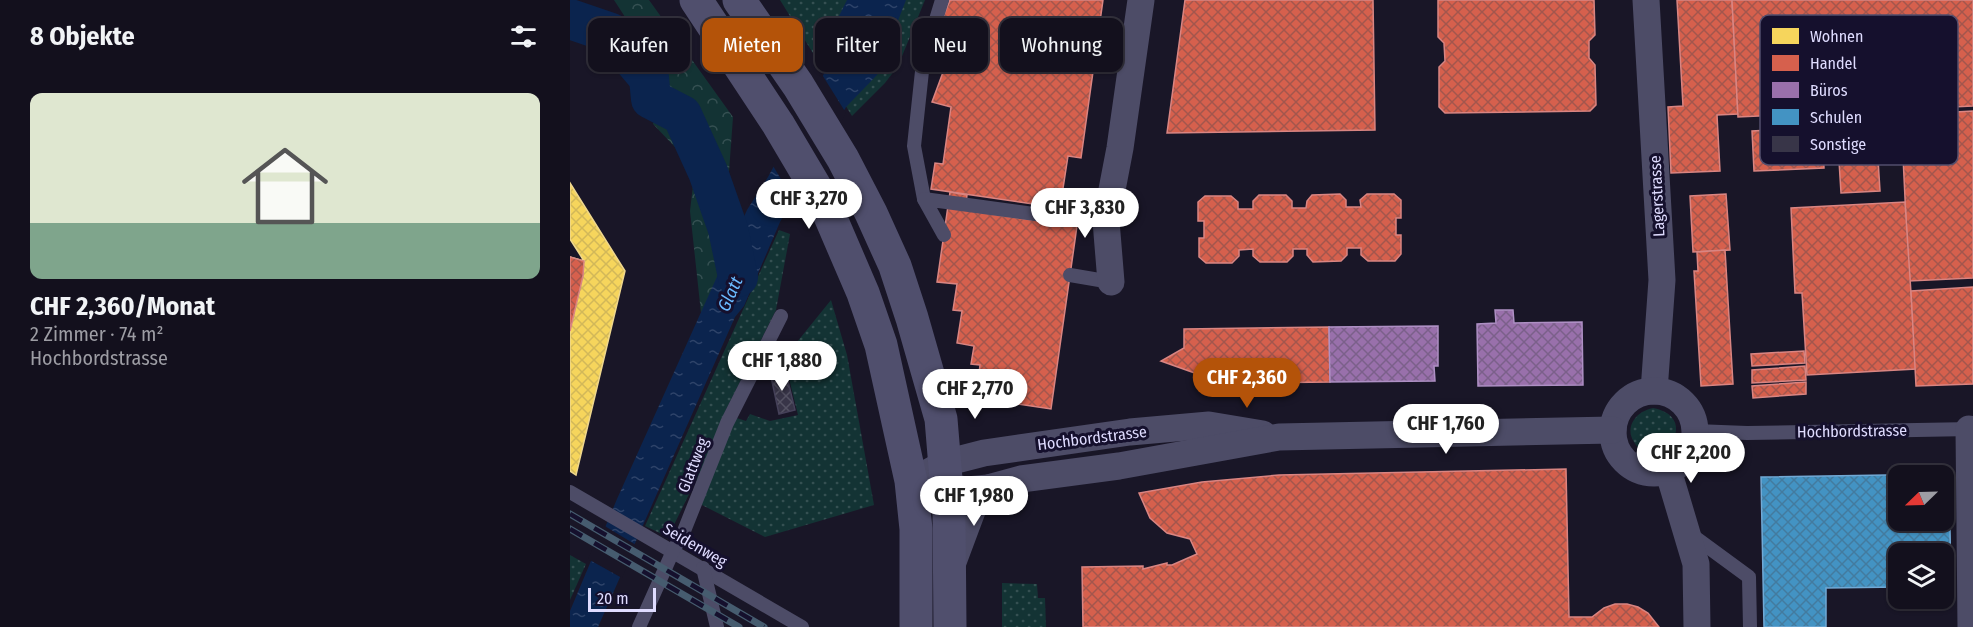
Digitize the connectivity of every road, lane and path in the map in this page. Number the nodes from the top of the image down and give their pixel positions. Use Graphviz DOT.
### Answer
graph roads {
  1 [pos="696,0"];
  2 [pos="739,0"];
  3 [pos="942,0"];
  4 [pos="1141,0"];
  5 [pos="1646,0"];
  6 [pos="924,199"];
  7 [pos="1106,221"];
  8 [pos="944,235"];
  9 [pos="1070,275"];
  10 [pos="1112,282"];
  11 [pos="781,316"];
  12 [pos="1654,391"];
  13 [pos="941,419"];
  14 [pos="1971,429"];
  15 [pos="1613,430"];
  16 [pos="1695,431"];
  17 [pos="1279,437"];
  18 [pos="984,453"];
  19 [pos="1971,469"];
  20 [pos="1668,471"];
  21 [pos="946,475"];
  22 [pos="911,481"];
  23 [pos="988,488"];
  24 [pos="570,492"];
  25 [pos="1687,531"];
  26 [pos="673,551"];
  27 [pos="703,568"];
  28 [pos="950,569"];
  29 [pos="639,627"];
  30 [pos="717,627"];
  31 [pos="802,627"];
  32 [pos="916,627"];
  33 [pos="950,627"];
  34 [pos="1697,627"];
  35 [pos="1750,627"];
  36 [pos="1971,627"];
  1 -- 22 [label="main road"];
  2 -- 13 [label="main road"];
  3 -- 6 [label="lane"];
  4 -- 7 [label="street"];
  5 -- 12 [label="street, Lagerstrasse"];
  6 -- 7 [label="lane"];
  6 -- 8 [label="lane"];
  7 -- 10 [label="street"];
  9 -- 10 [label="lane"];
  11 -- 26 [label="lane, Glattweg"];
  12 -- 15 [label="street"];
  12 -- 16 [label="street"];
  13 -- 18 [label="street"];
  13 -- 21 [label="main road"];
  14 -- 16 [label="lane, Hochbordstrasse"];
  14 -- 19 [label="street"];
  15 -- 17 [label="street, Hochbordstrasse"];
  15 -- 20 [label="street"];
  16 -- 20 [label="street"];
  17 -- 18 [label="street, Hochbordstrasse"];
  17 -- 23 [label="street, Hochbordstrasse"];
  18 -- 21 [label="street, Hochbordstrasse"];
  19 -- 36 [label="street"];
  20 -- 25 [label="street"];
  21 -- 22 [label="street"];
  21 -- 23 [label="street, Hochbordstrasse"];
  21 -- 28 [label="main road"];
  22 -- 32 [label="main road"];
  23 -- 28 [label="street"];
  24 -- 26 [label="lane, Seidenweg"];
  25 -- 34 [label="street"];
  25 -- 35 [label="lane"];
  26 -- 27 [label="lane, Seidenweg"];
  26 -- 29 [label="lane, Glattweg"];
  27 -- 30 [label="lane"];
  27 -- 31 [label="lane, Seidenweg"];
  28 -- 33 [label="main road"];
}
